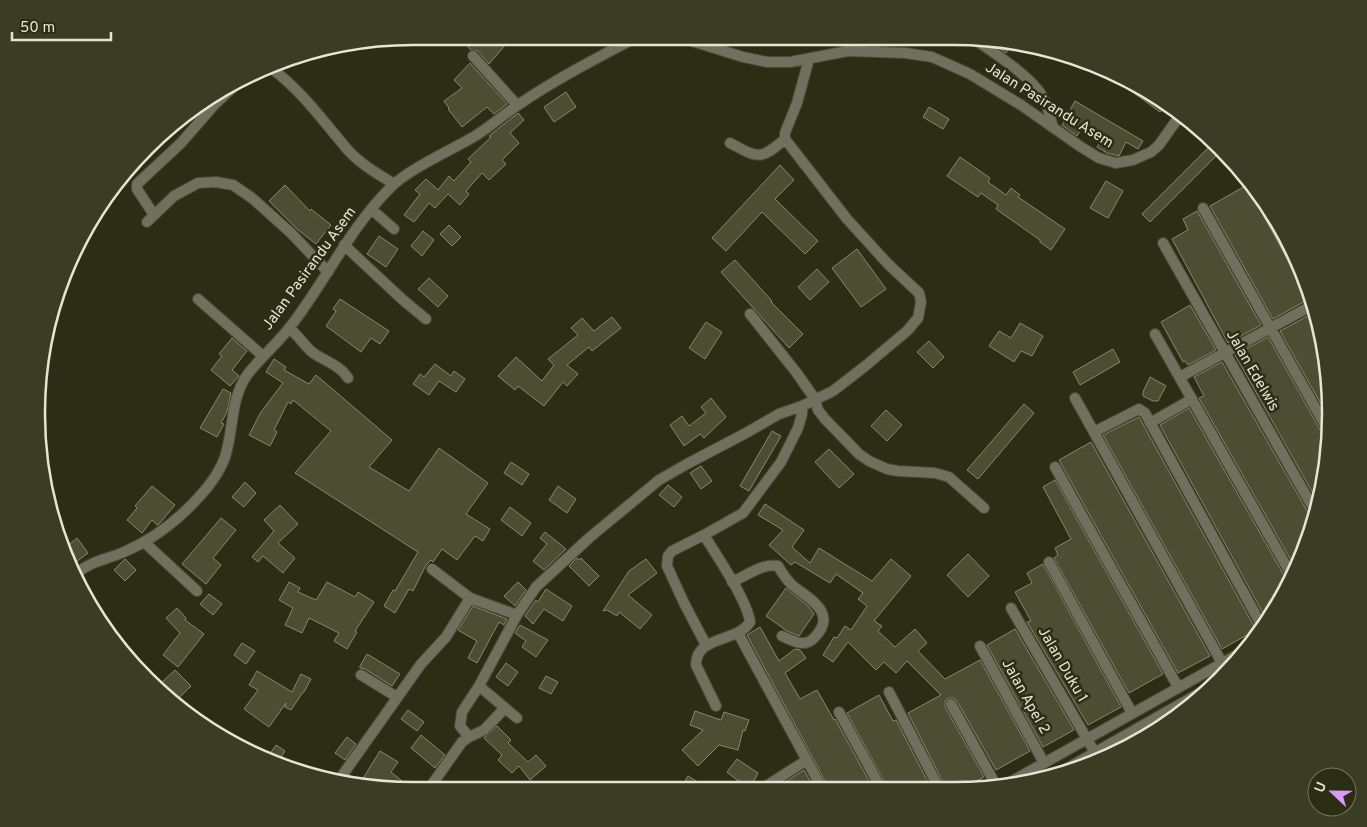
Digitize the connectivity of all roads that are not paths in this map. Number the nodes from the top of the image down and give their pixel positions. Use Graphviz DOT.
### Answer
graph roads {
  1 [pos="622,45"];
  2 [pos="703,45"];
  3 [pos="984,47"];
  4 [pos="474,56"];
  5 [pos="809,59"];
  6 [pos="276,72"];
  7 [pos="218,101"];
  8 [pos="517,106"];
  9 [pos="1177,120"];
  10 [pos="1053,127"];
  11 [pos="785,139"];
  12 [pos="730,143"];
  13 [pos="394,184"];
  14 [pos="1203,208"];
  15 [pos="371,209"];
  16 [pos="394,229"];
  17 [pos="1163,244"];
  18 [pos="344,245"];
  19 [pos="328,272"];
  20 [pos="198,299"];
  21 [pos="1306,309"];
  22 [pos="750,314"];
  23 [pos="426,319"];
  24 [pos="289,328"];
  25 [pos="1271,328"];
  26 [pos="1155,334"];
  27 [pos="1225,353"];
  28 [pos="263,356"];
  29 [pos="1180,377"];
  30 [pos="348,378"];
  31 [pos="1075,398"];
  32 [pos="815,399"];
  33 [pos="1192,399"];
  34 [pos="802,406"];
  35 [pos="1322,419"];
  36 [pos="1150,423"];
  37 [pos="1094,432"];
  38 [pos="1055,467"];
  39 [pos="1310,503"];
  40 [pos="984,508"];
  41 [pos="704,535"];
  42 [pos="144,542"];
  43 [pos="1049,562"];
  44 [pos="1288,568"];
  45 [pos="432,570"];
  46 [pos="81,571"];
  47 [pos="732,582"];
  48 [pos="197,591"];
  49 [pos="470,598"];
  50 [pos="1011,608"];
  51 [pos="517,615"];
  52 [pos="1259,620"];
  53 [pos="738,633"];
  54 [pos="782,636"];
  55 [pos="706,645"];
  56 [pos="980,646"];
  57 [pos="1227,660"];
  58 [pos="1222,663"];
  59 [pos="361,675"];
  60 [pos="479,686"];
  61 [pos="1178,687"];
  62 [pos="889,692"];
  63 [pos="397,697"];
  64 [pos="951,704"];
  65 [pos="716,706"];
  66 [pos="505,708"];
  67 [pos="839,712"];
  68 [pos="1169,712"];
  69 [pos="1132,713"];
  70 [pos="517,718"];
  71 [pos="1145,724"];
  72 [pos="1147,727"];
  73 [pos="469,737"];
  74 [pos="1087,738"];
  75 [pos="1109,748"];
  76 [pos="1096,753"];
  77 [pos="807,760"];
  78 [pos="1044,763"];
  79 [pos="343,775"];
  80 [pos="1023,775"];
  81 [pos="993,780"];
  82 [pos="434,782"];
  83 [pos="774,782"];
  84 [pos="819,782"];
  85 [pos="878,782"];
  86 [pos="936,782"];
  1 -- 8 [label="street, Jalan Pasirandu Asem"];
  2 -- 5 [label="street, Jalan Pasirandu Asem"];
  3 -- 10 [label="street"];
  4 -- 8 [label="street"];
  5 -- 10 [label="street, Jalan Pasirandu Asem"];
  5 -- 11 [label="street"];
  6 -- 13 [label="street"];
  7 -- 19 [label="street"];
  8 -- 13 [label="street, Jalan Pasirandu Asem"];
  9 -- 10 [label="street, Jalan Pasirandu Asem"];
  11 -- 12 [label="street"];
  11 -- 32 [label="street"];
  13 -- 15 [label="street, Jalan Pasirandu Asem"];
  14 -- 25 [label="street"];
  15 -- 16 [label="street"];
  15 -- 18 [label="street, Jalan Pasirandu Asem"];
  17 -- 27 [label="street, Jalan Edelwis"];
  18 -- 19 [label="street, Jalan Pasirandu Asem"];
  18 -- 23 [label="street"];
  19 -- 24 [label="street, Jalan Pasirandu Asem"];
  20 -- 28 [label="street"];
  21 -- 25 [label="street"];
  22 -- 32 [label="street"];
  24 -- 28 [label="street, Jalan Pasirandu Asem"];
  24 -- 30 [label="street"];
  25 -- 27 [label="street"];
  25 -- 35 [label="street"];
  26 -- 29 [label="street"];
  27 -- 29 [label="street"];
  27 -- 39 [label="street, Jalan Edelwis"];
  28 -- 42 [label="street, Jalan Pasirandu Asem"];
  29 -- 33 [label="street"];
  31 -- 37 [label="street"];
  32 -- 34 [label="street"];
  32 -- 40 [label="street"];
  33 -- 36 [label="street"];
  33 -- 44 [label="street"];
  34 -- 41 [label="street"];
  34 -- 51 [label="street"];
  36 -- 37 [label="street"];
  36 -- 52 [label="street"];
  37 -- 58 [label="street"];
  38 -- 61 [label="street"];
  41 -- 47 [label="street"];
  41 -- 55 [label="street"];
  42 -- 46 [label="street, Jalan Pasirandu Asem"];
  42 -- 48 [label="street"];
  43 -- 69 [label="street"];
  45 -- 49 [label="street"];
  47 -- 53 [label="street"];
  47 -- 54 [label="street"];
  49 -- 51 [label="street"];
  49 -- 63 [label="street"];
  50 -- 74 [label="street, Jalan Duku 1"];
  51 -- 60 [label="street"];
  53 -- 55 [label="street"];
  53 -- 77 [label="street"];
  55 -- 65 [label="street"];
  56 -- 78 [label="street, Jalan Apel 2"];
  57 -- 58 [label="street"];
  58 -- 61 [label="street"];
  59 -- 63 [label="street"];
  60 -- 66 [label="street"];
  60 -- 73 [label="street"];
  61 -- 69 [label="street"];
  62 -- 86 [label="street"];
  63 -- 79 [label="street"];
  64 -- 81 [label="street"];
  66 -- 70 [label="street"];
  66 -- 73 [label="street"];
  67 -- 85 [label="street"];
  68 -- 71 [label="street"];
  69 -- 74 [label="street"];
  71 -- 72 [label="street"];
  71 -- 75 [label="street"];
  73 -- 82 [label="street"];
  74 -- 76 [label="street, Jalan Duku 1"];
  74 -- 78 [label="street"];
  77 -- 83 [label="street"];
  77 -- 84 [label="street"];
  78 -- 80 [label="street"];
}
